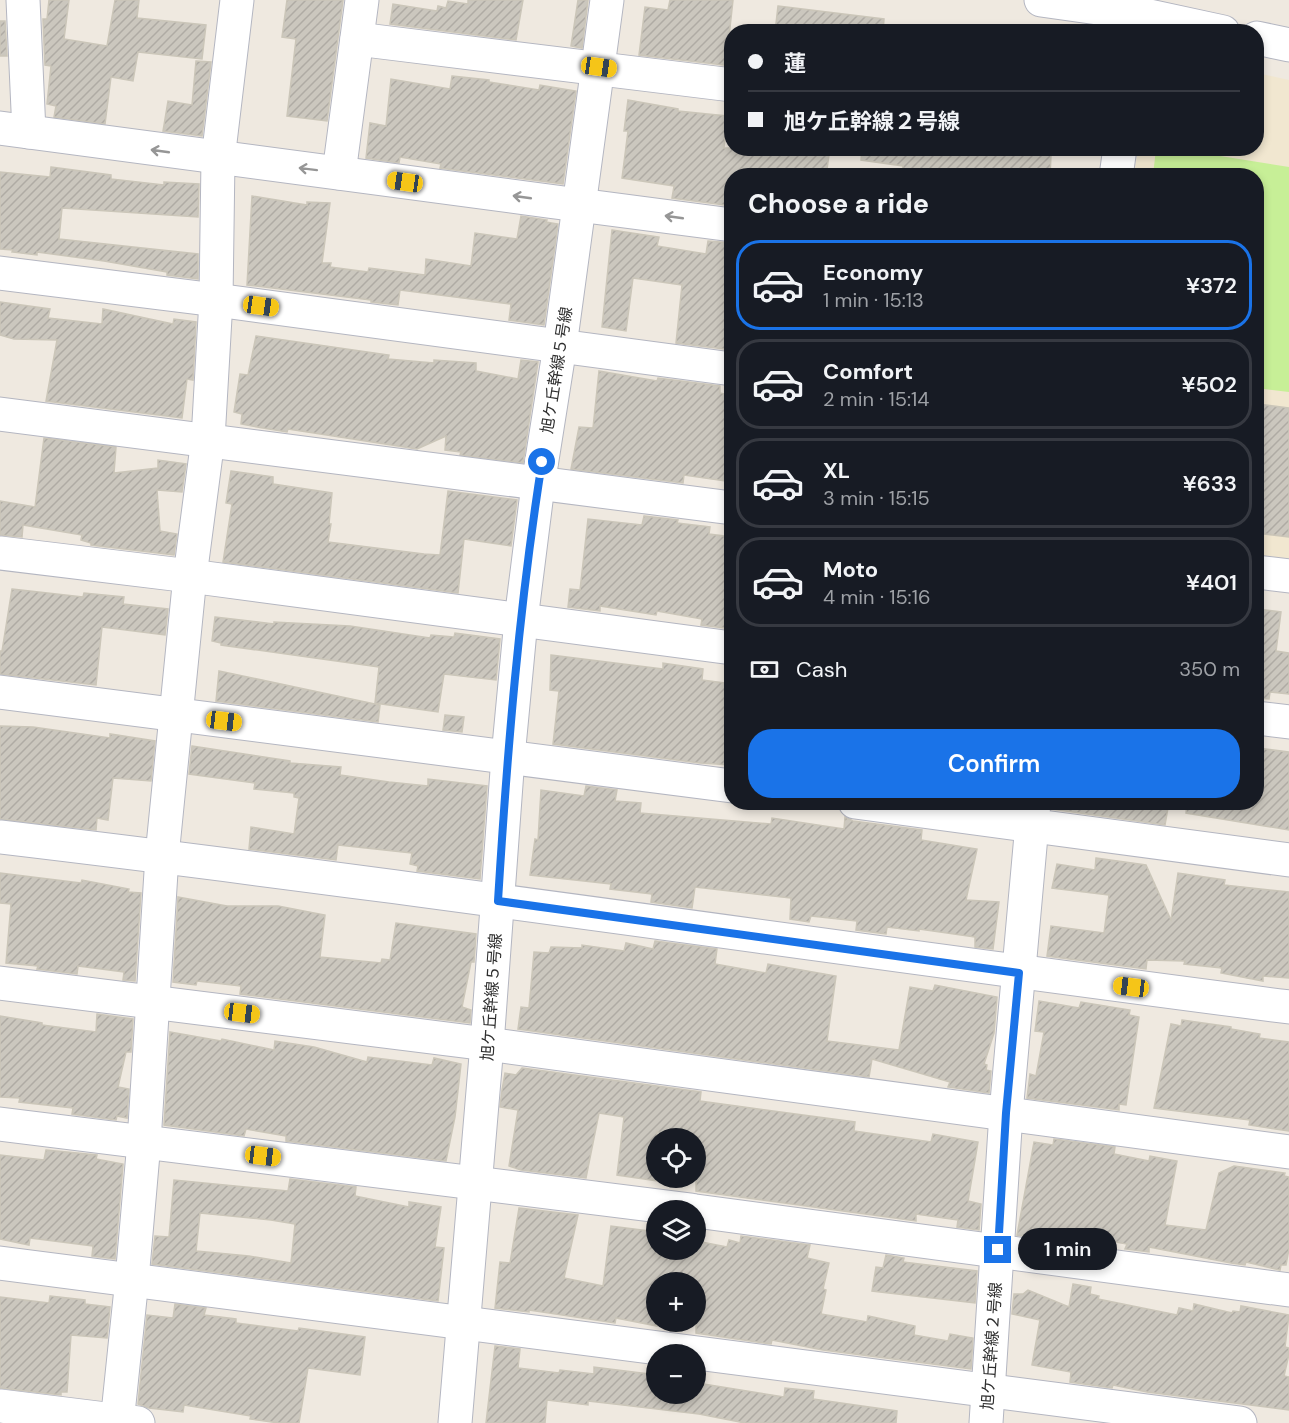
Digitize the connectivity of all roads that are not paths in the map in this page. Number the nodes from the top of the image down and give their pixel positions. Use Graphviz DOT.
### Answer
graph roads {
  1 [pos="23,0"];
  2 [pos="237,0"];
  3 [pos="362,0"];
  4 [pos="607,0"];
  5 [pos="1041,0"];
  6 [pos="1140,15"];
  7 [pos="1184,24"];
  8 [pos="357,39"];
  9 [pos="1264,40"];
  10 [pos="1289,45"];
  11 [pos="599,67"];
  12 [pos="724,84"];
  13 [pos="14,130"];
  14 [pos="218,159"];
  15 [pos="339,173"];
  16 [pos="580,205"];
  17 [pos="724,224"];
  18 [pos="0,273"];
  19 [pos="216,300"];
  20 [pos="560,346"];
  21 [pos="724,368"];
  22 [pos="0,414"];
  23 [pos="208,439"];
  24 [pos="538,485"];
  25 [pos="724,507"];
  26 [pos="0,553"];
  27 [pos="1264,573"];
  28 [pos="190,576"];
  29 [pos="1289,576"];
  30 [pos="521,620"];
  31 [pos="724,647"];
  32 [pos="0,692"];
  33 [pos="177,715"];
  34 [pos="1264,719"];
  35 [pos="1289,722"];
  36 [pos="508,757"];
  37 [pos="724,785"];
  38 [pos="974,810"];
  39 [pos="1033,814"];
  40 [pos="0,837"];
  41 [pos="162,856"];
  42 [pos="1289,860"];
  43 [pos="498,901"];
  44 [pos="1019,973"];
  45 [pos="0,983"];
  46 [pos="153,1002"];
  47 [pos="1289,1007"];
  48 [pos="487,1044"];
  49 [pos="1006,1113"];
  50 [pos="0,1124"];
  51 [pos="144,1142"];
  52 [pos="1289,1152"];
  53 [pos="476,1182"];
  54 [pos="646,1204"];
  55 [pos="706,1212"];
  56 [pos="998,1250"];
  57 [pos="0,1263"];
  58 [pos="132,1279"];
  59 [pos="1289,1290"];
  60 [pos="464,1324"];
  61 [pos="989,1390"];
  62 [pos="0,1406"];
  63 [pos="124,1422"];
  64 [pos="455,1423"];
  65 [pos="986,1423"];
  66 [pos="1240,1423"];
  1 -- 13 [label="street"];
  2 -- 14 [label="street"];
  3 -- 8 [label="street"];
  4 -- 11 [label="street, 旭ケ丘幹線５号線"];
  5 -- 6 [label="street"];
  6 -- 7 [label="street"];
  8 -- 11 [label="street"];
  8 -- 15 [label="street"];
  9 -- 10 [label="street"];
  11 -- 12 [label="street"];
  11 -- 16 [label="street, 旭ケ丘幹線５号線"];
  14 -- 13 [label="street, one-way"];
  15 -- 14 [label="street, one-way"];
  14 -- 19 [label="street"];
  16 -- 15 [label="street, one-way"];
  17 -- 16 [label="street, one-way"];
  16 -- 20 [label="street, 旭ケ丘幹線５号線"];
  18 -- 19 [label="street"];
  19 -- 20 [label="street"];
  19 -- 23 [label="street"];
  20 -- 21 [label="street"];
  20 -- 24 [label="street, 旭ケ丘幹線５号線"];
  22 -- 23 [label="street"];
  23 -- 24 [label="street"];
  23 -- 28 [label="street"];
  24 -- 25 [label="street"];
  24 -- 30 [label="street, 旭ケ丘幹線５号線"];
  26 -- 28 [label="street"];
  27 -- 29 [label="street"];
  28 -- 30 [label="street"];
  28 -- 33 [label="street"];
  30 -- 31 [label="street"];
  30 -- 36 [label="street, 旭ケ丘幹線５号線"];
  32 -- 33 [label="street"];
  33 -- 36 [label="street"];
  33 -- 41 [label="street"];
  34 -- 35 [label="street"];
  36 -- 37 [label="street"];
  36 -- 43 [label="street, 旭ケ丘幹線５号線"];
  38 -- 39 [label="street"];
  39 -- 42 [label="street"];
  39 -- 44 [label="street, 旭ケ丘幹線２号線"];
  40 -- 41 [label="street"];
  41 -- 43 [label="street"];
  41 -- 46 [label="street"];
  43 -- 44 [label="street"];
  43 -- 48 [label="street, 旭ケ丘幹線５号線"];
  44 -- 47 [label="street"];
  44 -- 49 [label="street, 旭ケ丘幹線２号線"];
  45 -- 46 [label="street"];
  46 -- 48 [label="street"];
  46 -- 51 [label="street"];
  48 -- 49 [label="street"];
  48 -- 53 [label="street, 旭ケ丘幹線５号線"];
  49 -- 52 [label="street"];
  49 -- 56 [label="street, 旭ケ丘幹線２号線"];
  50 -- 51 [label="street"];
  51 -- 53 [label="street"];
  51 -- 58 [label="street"];
  53 -- 54 [label="street"];
  53 -- 60 [label="street, 旭ケ丘幹線５号線"];
  55 -- 56 [label="street"];
  56 -- 59 [label="street"];
  56 -- 61 [label="street, 旭ケ丘幹線２号線"];
  57 -- 58 [label="street"];
  58 -- 60 [label="street"];
  58 -- 63 [label="street"];
  60 -- 61 [label="street"];
  60 -- 64 [label="street, 旭ケ丘幹線５号線"];
  61 -- 65 [label="street, 旭ケ丘幹線２号線"];
  61 -- 66 [label="street"];
  62 -- 63 [label="street"];
}
